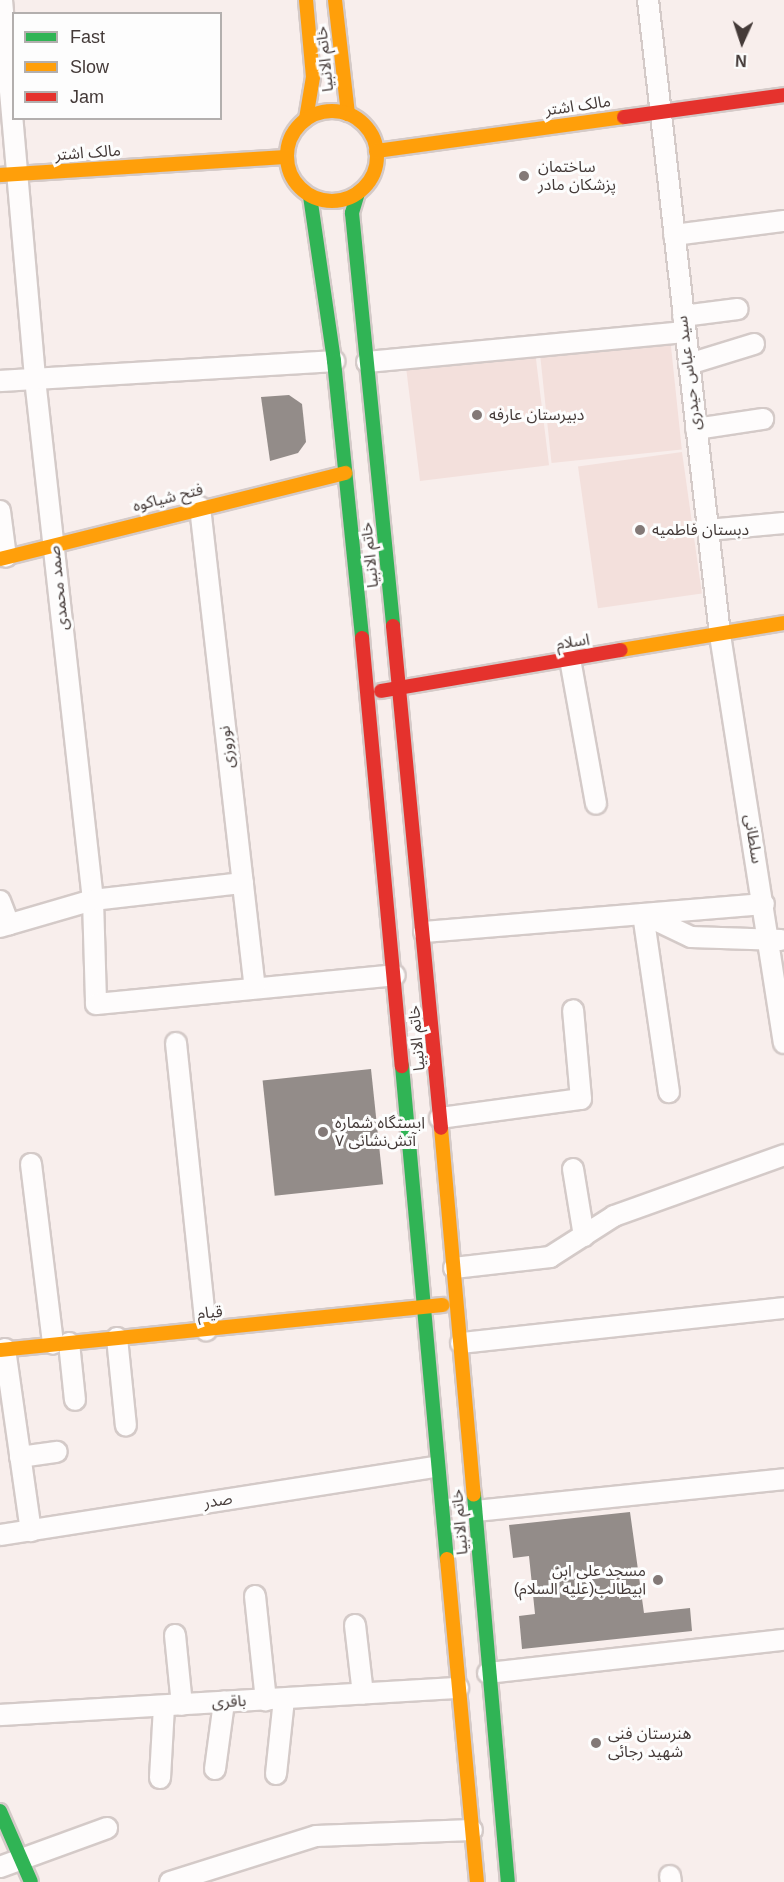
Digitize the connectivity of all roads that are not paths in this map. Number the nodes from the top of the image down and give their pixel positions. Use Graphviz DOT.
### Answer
graph roads {
  1 [pos="2,0"];
  2 [pos="306,0"];
  3 [pos="335,0"];
  4 [pos="648,0"];
  5 [pos="784,95"];
  6 [pos="660,112"];
  7 [pos="348,114"];
  8 [pos="306,119"];
  9 [pos="376,151"];
  10 [pos="286,157"];
  11 [pos="8,174"];
  12 [pos="358,193"];
  13 [pos="310,196"];
  14 [pos="784,221"];
  15 [pos="674,235"];
  16 [pos="738,309"];
  17 [pos="684,324"];
  18 [pos="754,344"];
  19 [pos="334,361"];
  20 [pos="367,362"];
  21 [pos="688,364"];
  22 [pos="35,379"];
  23 [pos="0,381"];
  24 [pos="763,419"];
  25 [pos="696,429"];
  26 [pos="345,473"];
  27 [pos="200,507"];
  28 [pos="0,511"];
  29 [pos="784,523"];
  30 [pos="708,530"];
  31 [pos="54,544"];
  32 [pos="3,558"];
  33 [pos="784,623"];
  34 [pos="720,635"];
  35 [pos="570,659"];
  36 [pos="400,688"];
  37 [pos="368,693"];
  38 [pos="596,804"];
  39 [pos="243,883"];
  40 [pos="93,900"];
  41 [pos="0,901"];
  42 [pos="643,914"];
  43 [pos="774,924"];
  44 [pos="4,925"];
  45 [pos="424,932"];
  46 [pos="395,975"];
  47 [pos="255,988"];
  48 [pos="573,1010"];
  49 [pos="176,1043"];
  50 [pos="784,1043"];
  51 [pos="669,1092"];
  52 [pos="440,1118"];
  53 [pos="784,1155"];
  54 [pos="31,1164"];
  55 [pos="573,1169"];
  56 [pos="584,1236"];
  57 [pos="454,1268"];
  58 [pos="457,1303"];
  59 [pos="423,1307"];
  60 [pos="784,1308"];
  61 [pos="206,1330"];
  62 [pos="117,1338"];
  63 [pos="461,1343"];
  64 [pos="61,1344"];
  65 [pos="2,1349"];
  66 [pos="75,1400"];
  67 [pos="126,1426"];
  68 [pos="8,1427"];
  69 [pos="57,1452"];
  70 [pos="20,1457"];
  71 [pos="435,1467"];
  72 [pos="784,1479"];
  73 [pos="476,1511"];
  74 [pos="31,1531"];
  75 [pos="0,1535"];
  76 [pos="255,1596"];
  77 [pos="355,1625"];
  78 [pos="176,1635"];
  79 [pos="784,1640"];
  80 [pos="488,1673"];
  81 [pos="458,1688"];
  82 [pos="363,1694"];
  83 [pos="275,1699"];
  84 [pos="224,1702"];
  85 [pos="173,1705"];
  86 [pos="0,1715"];
  87 [pos="215,1769"];
  88 [pos="276,1774"];
  89 [pos="160,1778"];
  90 [pos="0,1811"];
  91 [pos="107,1828"];
  92 [pos="472,1830"];
  93 [pos="22,1862"];
  94 [pos="0,1868"];
  95 [pos="31,1882"];
  96 [pos="170,1882"];
  97 [pos="477,1882"];
  98 [pos="508,1882"];
  1 -- 11 [label="street, صمد محمدی"];
  2 -- 8 [label="main road, خاتم الانبیا"];
  3 -- 7 [label="main road, خاتم الانبیا"];
  4 -- 6 [label="street, سید عباس حیدری"];
  5 -- 6 [label="main road, مالک اشتر"];
  6 -- 9 [label="main road, مالک اشتر"];
  6 -- 15 [label="street, سید عباس حیدری"];
  7 -- 8 [label="main road"];
  7 -- 9 [label="main road"];
  8 -- 10 [label="main road"];
  9 -- 12 [label="main road"];
  10 -- 11 [label="main road, مالک اشتر"];
  10 -- 13 [label="main road"];
  11 -- 22 [label="street, صمد محمدی"];
  12 -- 13 [label="main road"];
  12 -- 20 [label="main road, خاتم الانبیا"];
  13 -- 19 [label="main road, خاتم الانبیا"];
  14 -- 15 [label="street"];
  15 -- 17 [label="street, سید عباس حیدری"];
  16 -- 17 [label="street"];
  17 -- 20 [label="street"];
  17 -- 21 [label="street, سید عباس حیدری"];
  18 -- 21 [label="street"];
  19 -- 22 [label="street"];
  19 -- 26 [label="main road, خاتم الانبیا"];
  20 -- 36 [label="main road, خاتم الانبیا"];
  21 -- 25 [label="street, سید عباس حیدری"];
  22 -- 23 [label="street"];
  22 -- 31 [label="street, صمد محمدی"];
  24 -- 25 [label="street"];
  25 -- 30 [label="street, سید عباس حیدری"];
  26 -- 27 [label="main road, فتح شیاکوه"];
  26 -- 37 [label="main road, خاتم الانبیا"];
  27 -- 31 [label="main road, فتح شیاکوه"];
  27 -- 39 [label="street, نوروزی"];
  28 -- 32 [label="street"];
  29 -- 30 [label="street"];
  30 -- 34 [label="street, سید عباس حیدری"];
  31 -- 32 [label="main road, فتح شیاکوه"];
  31 -- 40 [label="street, صمد محمدی"];
  33 -- 34 [label="main road, اسلام"];
  34 -- 35 [label="main road, اسلام"];
  34 -- 43 [label="street, سلطانی"];
  35 -- 36 [label="main road, اسلام"];
  35 -- 38 [label="street"];
  36 -- 37 [label="main road, اسلام"];
  36 -- 45 [label="main road, خاتم الانبیا"];
  37 -- 46 [label="main road, خاتم الانبیا"];
  39 -- 40 [label="street"];
  39 -- 47 [label="street, نوروزی"];
  40 -- 44 [label="street"];
  40 -- 47 [label="street, صمد محمدی"];
  41 -- 44 [label="street"];
  42 -- 43 [label="street"];
  42 -- 43 [label="street"];
  42 -- 45 [label="street"];
  42 -- 51 [label="street"];
  43 -- 50 [label="street, سلطانی"];
  45 -- 52 [label="main road, خاتم الانبیا"];
  46 -- 47 [label="street"];
  46 -- 59 [label="main road, خاتم الانبیا"];
  48 -- 52 [label="street"];
  49 -- 61 [label="street"];
  52 -- 57 [label="main road, خاتم الانبیا"];
  53 -- 56 [label="street"];
  54 -- 64 [label="street"];
  55 -- 56 [label="street"];
  56 -- 57 [label="street"];
  57 -- 58 [label="main road, خاتم الانبیا"];
  58 -- 59 [label="main road, قیام"];
  58 -- 63 [label="main road, خاتم الانبیا"];
  59 -- 61 [label="main road, قیام"];
  59 -- 71 [label="main road, خاتم الانبیا"];
  60 -- 63 [label="street"];
  61 -- 62 [label="main road, قیام"];
  62 -- 64 [label="main road, قیام"];
  62 -- 67 [label="street"];
  63 -- 73 [label="main road, خاتم الانبیا"];
  64 -- 65 [label="main road, قیام"];
  64 -- 66 [label="street"];
  65 -- 68 [label="street"];
  68 -- 70 [label="street"];
  69 -- 70 [label="street"];
  70 -- 74 [label="street"];
  71 -- 74 [label="street, صدر"];
  71 -- 81 [label="main road, خاتم الانبیا"];
  72 -- 73 [label="street"];
  73 -- 80 [label="main road, خاتم الانبیا"];
  74 -- 75 [label="street, صدر"];
  76 -- 83 [label="street"];
  77 -- 82 [label="street"];
  78 -- 85 [label="street"];
  79 -- 80 [label="street"];
  80 -- 98 [label="main road, خاتم الانبیا"];
  81 -- 82 [label="street, باقری"];
  81 -- 92 [label="main road, خاتم الانبیا"];
  82 -- 83 [label="street, باقری"];
  83 -- 84 [label="street, باقری"];
  83 -- 88 [label="street"];
  84 -- 85 [label="street, باقری"];
  84 -- 87 [label="street"];
  85 -- 86 [label="street, باقری"];
  85 -- 89 [label="street"];
  90 -- 93 [label="main road"];
  91 -- 93 [label="street"];
  92 -- 96 [label="street"];
  92 -- 97 [label="main road, خاتم الانبیا"];
  93 -- 94 [label="street"];
  93 -- 95 [label="main road"];
}
